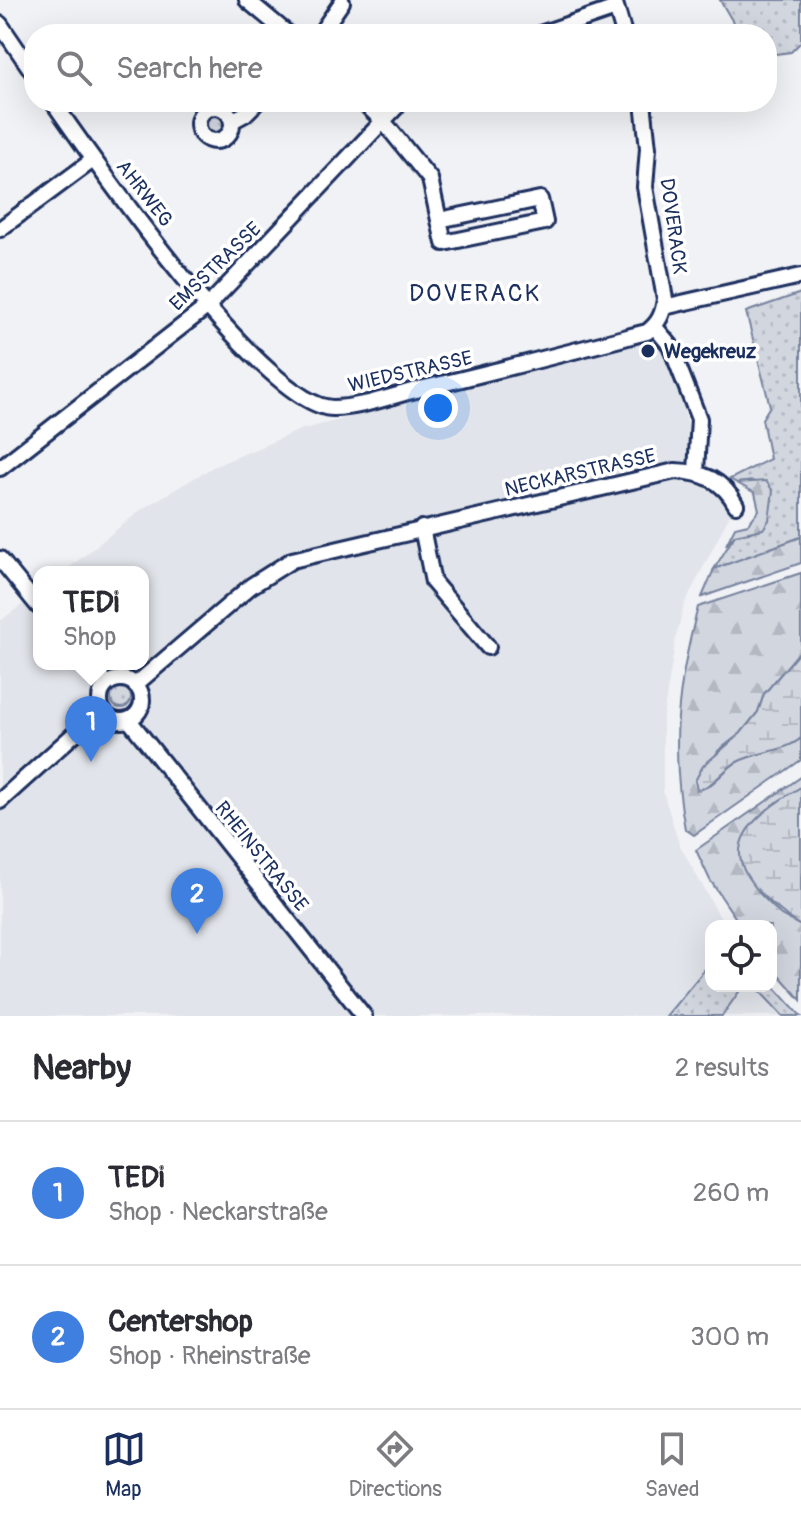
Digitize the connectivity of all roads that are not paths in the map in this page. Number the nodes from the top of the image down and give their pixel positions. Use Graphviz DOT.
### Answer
graph roads {
  1 [pos="247,0"];
  2 [pos="341,1"];
  3 [pos="615,4"];
  4 [pos="0,24"];
  5 [pos="276,24"];
  6 [pos="326,24"];
  7 [pos="565,24"];
  8 [pos="621,24"];
  9 [pos="24,59"];
  10 [pos="60,112"];
  11 [pos="247,112"];
  12 [pos="374,112"];
  13 [pos="392,112"];
  14 [pos="644,112"];
  15 [pos="232,121"];
  16 [pos="383,121"];
  17 [pos="93,160"];
  18 [pos="439,220"];
  19 [pos="0,229"];
  20 [pos="801,276"];
  21 [pos="208,306"];
  22 [pos="664,307"];
  23 [pos="654,326"];
  24 [pos="0,468"];
  25 [pos="696,472"];
  26 [pos="736,505"];
  27 [pos="422,528"];
  28 [pos="0,559"];
  29 [pos="33,600"];
  30 [pos="488,647"];
  31 [pos="94,670"];
  32 [pos="107,684"];
  33 [pos="135,685"];
  34 [pos="102,709"];
  35 [pos="129,720"];
  36 [pos="0,801"];
  37 [pos="364,1016"];
  1 -- 5 [label="street"];
  2 -- 6 [label="street"];
  3 -- 7 [label="street"];
  3 -- 8 [label="street"];
  4 -- 9 [label="street"];
  10 -- 17 [label="street, AHRWEG"];
  11 -- 15 [label="street"];
  12 -- 16 [label="street"];
  13 -- 16 [label="street, EMSSTRASSE"];
  14 -- 22 [label="street, DOVERACK"];
  16 -- 18 [label="street"];
  16 -- 21 [label="street, EMSSTRASSE"];
  17 -- 19 [label="street"];
  17 -- 21 [label="street, AHRWEG"];
  18 -- 18 [label="street"];
  20 -- 22 [label="street, DOVERACK"];
  21 -- 23 [label="street, WIEDSTRASSE"];
  21 -- 24 [label="street, EMSSTRASSE"];
  22 -- 23 [label="street"];
  23 -- 25 [label="street"];
  25 -- 26 [label="street"];
  25 -- 27 [label="street, NECKARSTRASSE"];
  27 -- 30 [label="street"];
  27 -- 33 [label="street, NECKARSTRASSE"];
  28 -- 29 [label="street"];
  31 -- 32 [label="street"];
  32 -- 33 [label="street"];
  32 -- 34 [label="street"];
  33 -- 35 [label="street"];
  34 -- 35 [label="street, RHEINSTRASSE"];
  34 -- 36 [label="street"];
  35 -- 37 [label="street, RHEINSTRASSE"];
}
